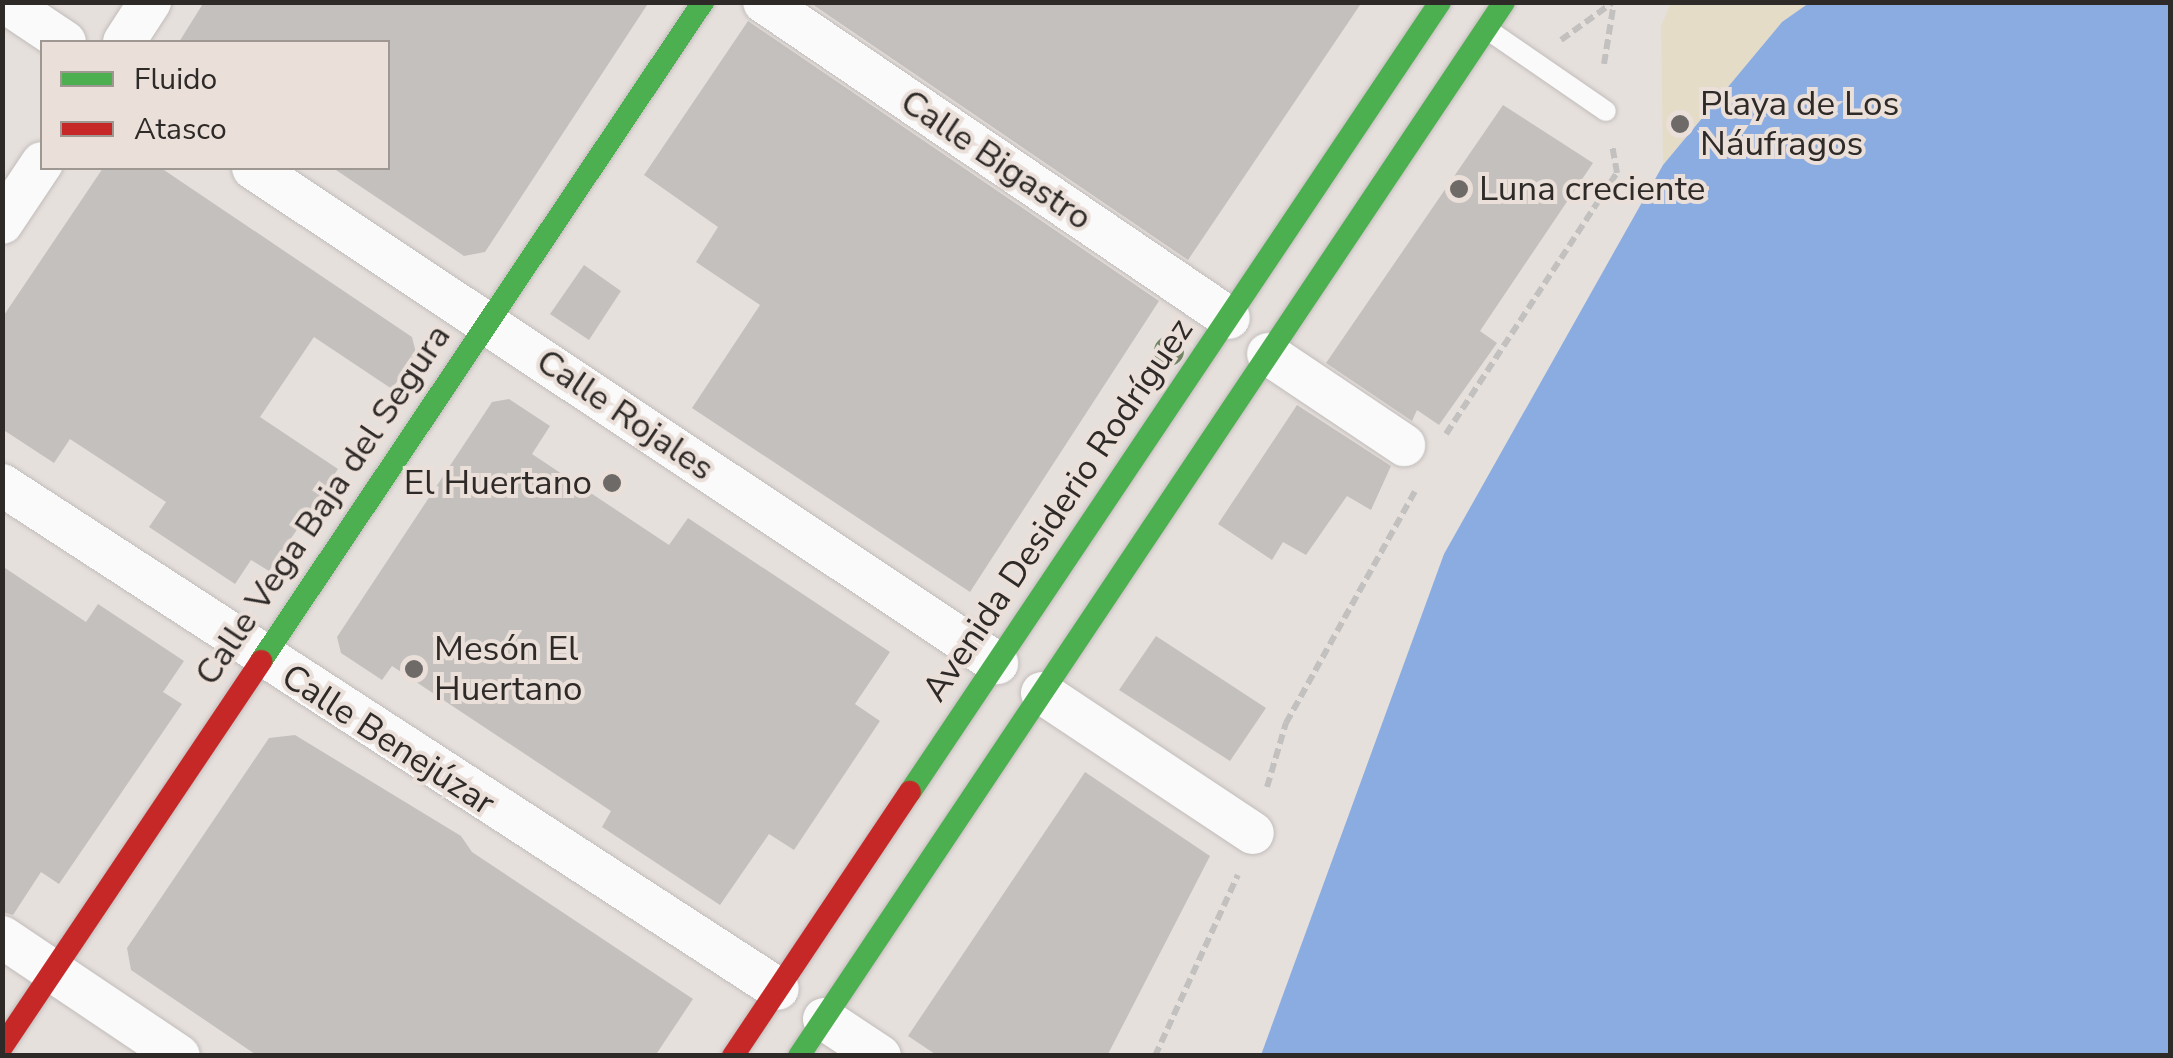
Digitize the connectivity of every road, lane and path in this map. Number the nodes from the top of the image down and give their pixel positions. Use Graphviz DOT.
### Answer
graph roads {
  1 [pos="5,2"];
  2 [pos="150,2"];
  3 [pos="703,2"];
  4 [pos="764,2"];
  5 [pos="1440,2"];
  6 [pos="1504,2"];
  7 [pos="1614,2"];
  8 [pos="1486,29"];
  9 [pos="62,40"];
  10 [pos="125,40"];
  11 [pos="1604,58"];
  12 [pos="1606,111"];
  13 [pos="40,166"];
  14 [pos="256,170"];
  15 [pos="2,223"];
  16 [pos="1229,318"];
  17 [pos="487,323"];
  18 [pos="1268,354"];
  19 [pos="1404,445"];
  20 [pos="2,485"];
  21 [pos="262,659"];
  22 [pos="997,663"];
  23 [pos="1042,692"];
  24 [pos="1248,850"];
  25 [pos="2,937"];
  26 [pos="53,970"];
  27 [pos="778,989"];
  28 [pos="824,1018"];
  29 [pos="2,1047"];
  30 [pos="179,1056"];
  31 [pos="733,1056"];
  32 [pos="799,1056"];
  33 [pos="880,1056"];
  34 [pos="1155,1056"];
  1 -- 9 [label="street"];
  2 -- 10 [label="street"];
  3 -- 17 [label="street, Calle Vega Baja del Segura"];
  4 -- 16 [label="street, Calle Bigastro"];
  5 -- 16 [label="street, Avenida Desiderio Rodríguez"];
  6 -- 8 [label="street"];
  7 -- 11 [label="path"];
  8 -- 12 [label="lane"];
  8 -- 18 [label="street"];
  13 -- 15 [label="street"];
  14 -- 17 [label="street, Calle Rojales"];
  16 -- 22 [label="street, Avenida Desiderio Rodríguez"];
  17 -- 21 [label="street, Calle Vega Baja del Segura"];
  17 -- 22 [label="street, Calle Rojales"];
  18 -- 19 [label="street"];
  18 -- 23 [label="street"];
  20 -- 21 [label="street, Calle Benejúzar"];
  21 -- 26 [label="street, Calle Vega Baja del Segura"];
  21 -- 27 [label="street, Calle Benejúzar"];
  22 -- 27 [label="street, Avenida Desiderio Rodríguez"];
  23 -- 24 [label="street"];
  23 -- 28 [label="street"];
  24 -- 34 [label="path"];
  25 -- 26 [label="street"];
  26 -- 29 [label="street, Calle Vega Baja del Segura"];
  26 -- 30 [label="street"];
  27 -- 31 [label="street, Avenida Desiderio Rodríguez"];
  28 -- 32 [label="street"];
  28 -- 33 [label="street"];
}
